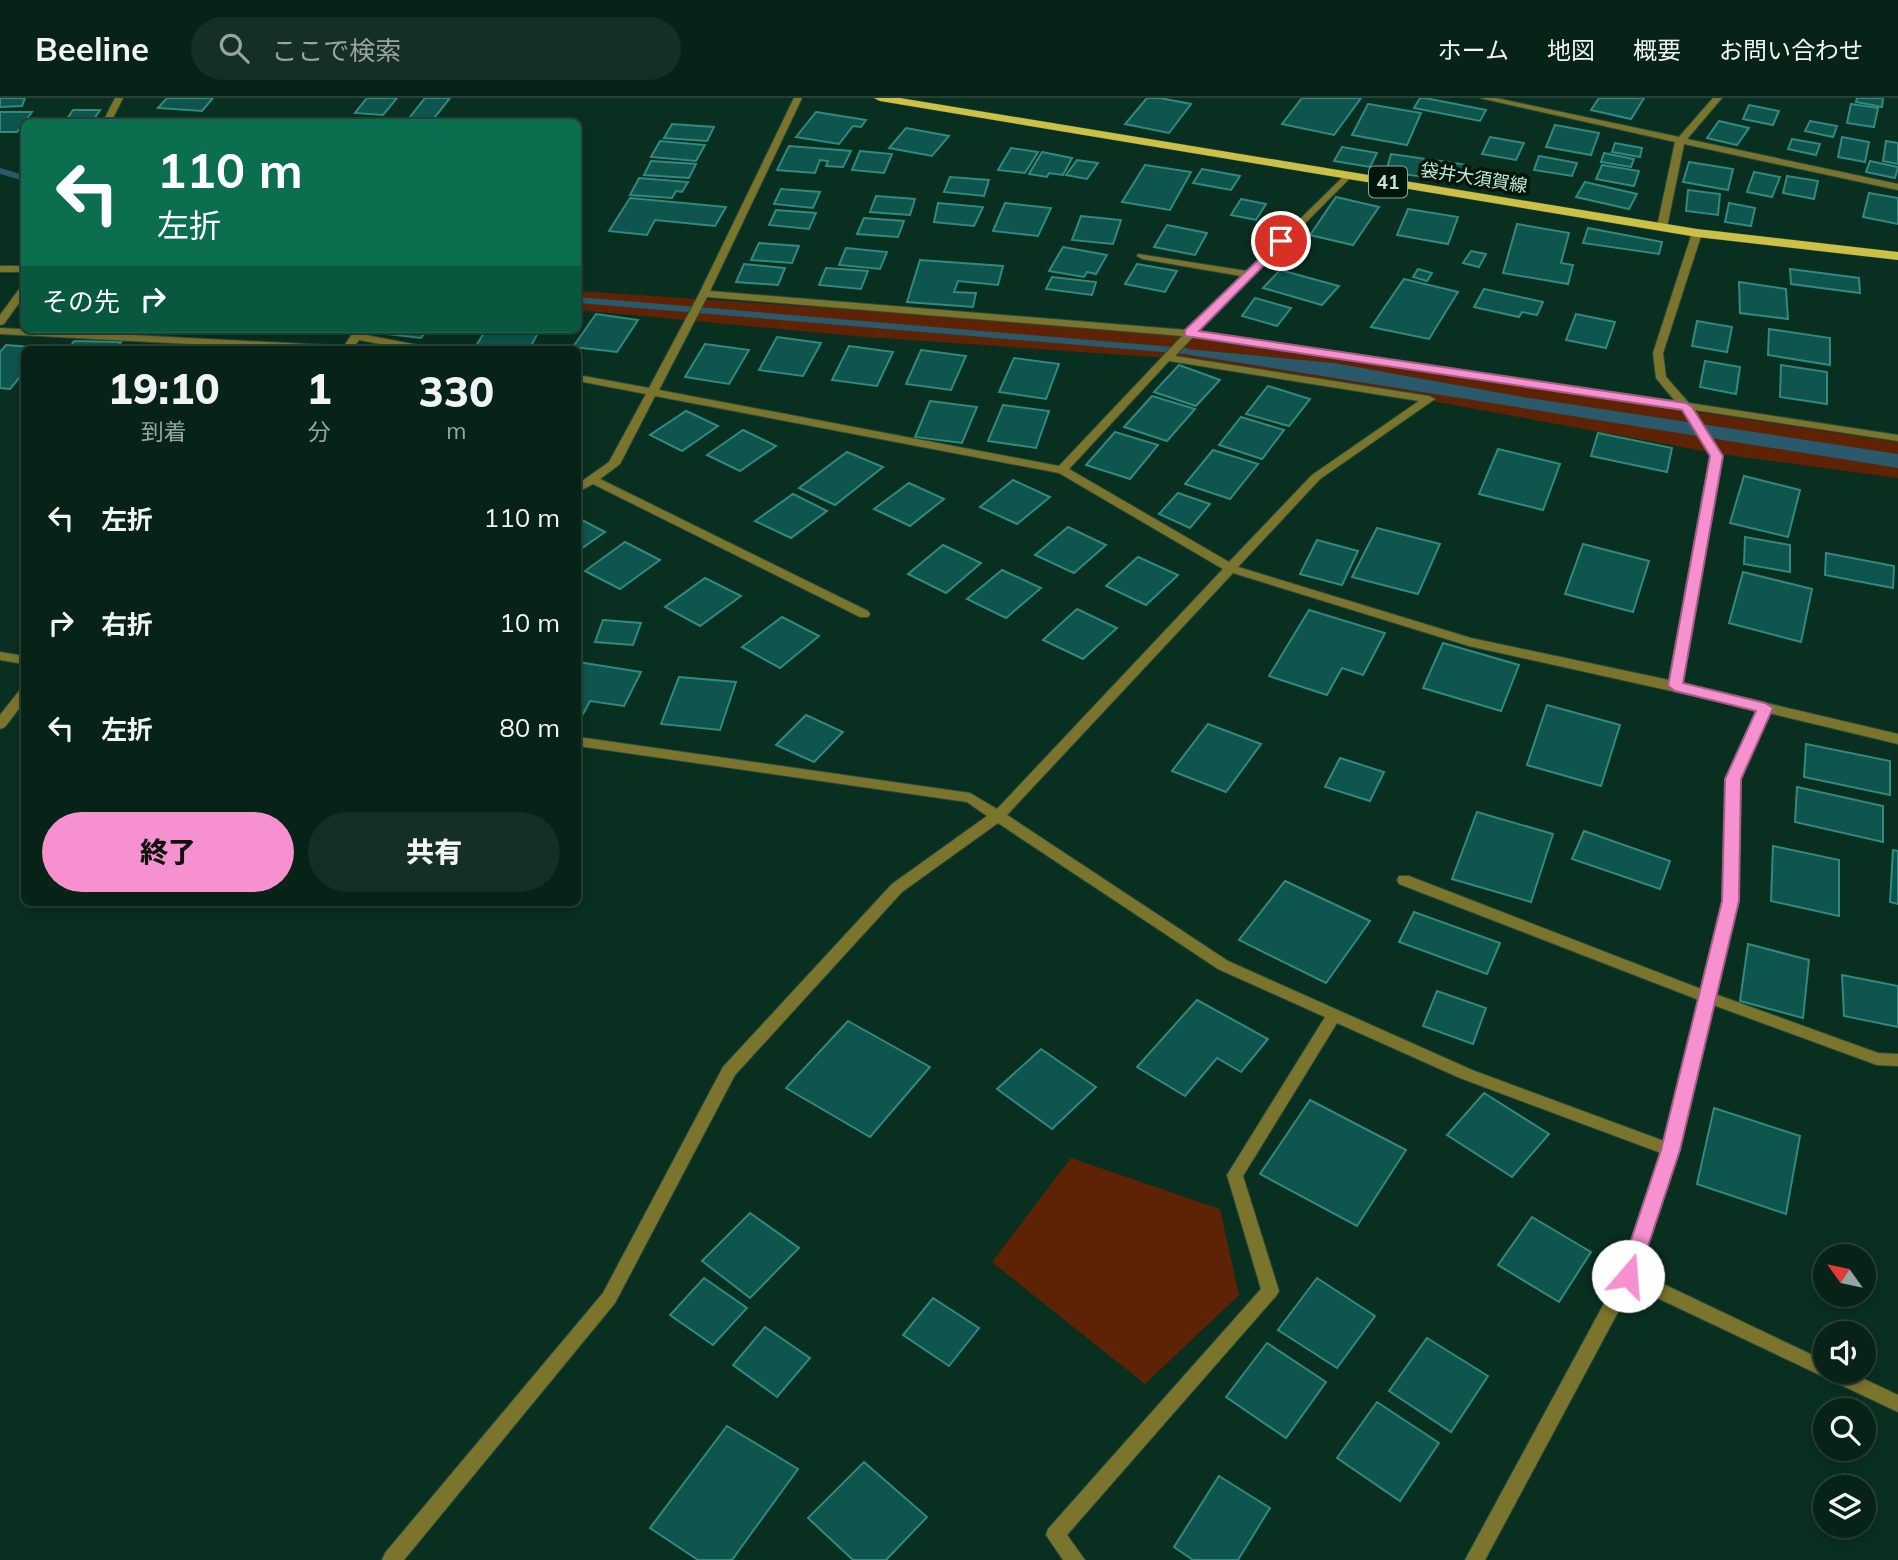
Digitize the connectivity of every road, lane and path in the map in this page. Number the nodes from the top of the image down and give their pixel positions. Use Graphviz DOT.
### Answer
graph roads {
  1 [pos="119,98"];
  2 [pos="798,98"];
  3 [pos="880,98"];
  4 [pos="1484,98"];
  5 [pos="1718,98"];
  6 [pos="108,119"];
  7 [pos="1680,141"];
  8 [pos="1348,175"];
  9 [pos="1898,187"];
  10 [pos="1662,227"];
  11 [pos="1697,233"];
  12 [pos="1142,256"];
  13 [pos="1898,256"];
  14 [pos="0,269"];
  15 [pos="21,269"];
  16 [pos="1248,274"];
  17 [pos="21,294"];
  18 [pos="704,294"];
  19 [pos="0,322"];
  20 [pos="0,331"];
  21 [pos="21,332"];
  22 [pos="37,333"];
  23 [pos="354,333"];
  24 [pos="1190,333"];
  25 [pos="274,346"];
  26 [pos="411,346"];
  27 [pos="1168,358"];
  28 [pos="581,379"];
  29 [pos="652,392"];
  30 [pos="1686,407"];
  31 [pos="1898,438"];
  32 [pos="1062,470"];
  33 [pos="592,479"];
  34 [pos="581,487"];
  35 [pos="1232,569"];
  36 [pos="864,614"];
  37 [pos="0,656"];
  38 [pos="21,660"];
  39 [pos="1675,686"];
  40 [pos="21,698"];
  41 [pos="1765,708"];
  42 [pos="0,724"];
  43 [pos="1898,739"];
  44 [pos="581,741"];
  45 [pos="999,816"];
  46 [pos="1404,880"];
  47 [pos="1707,997"];
  48 [pos="1334,1015"];
  49 [pos="1898,1060"];
  50 [pos="1670,1150"];
  51 [pos="1628,1276"];
  52 [pos="1813,1364"];
  53 [pos="1855,1384"];
  54 [pos="1898,1405"];
  55 [pos="392,1560"];
  56 [pos="1075,1560"];
  57 [pos="1475,1560"];
  1 -- 6 [label="street"];
  2 -- 18 [label="street"];
  3 -- 8 [label="main road, 袋井大須賀線 / 41"];
  4 -- 7 [label="street"];
  5 -- 7 [label="street"];
  7 -- 9 [label="street"];
  7 -- 10 [label="street"];
  8 -- 10 [label="main road, 袋井大須賀線 / 41"];
  8 -- 16 [label="street"];
  10 -- 11 [label="main road, 袋井大須賀線 / 41"];
  11 -- 13 [label="main road, 袋井大須賀線 / 41"];
  11 -- 30 [label="street"];
  12 -- 16 [label="street"];
  14 -- 15 [label="street"];
  16 -- 24 [label="street"];
  17 -- 19 [label="street"];
  18 -- 24 [label="street"];
  18 -- 29 [label="street"];
  20 -- 21 [label="street"];
  22 -- 25 [label="street"];
  23 -- 26 [label="street"];
  24 -- 27 [label="street"];
  24 -- 30 [label="street"];
  27 -- 32 [label="street"];
  27 -- 35 [label="street"];
  28 -- 29 [label="street"];
  29 -- 32 [label="street"];
  29 -- 33 [label="street"];
  30 -- 31 [label="street"];
  30 -- 39 [label="street"];
  32 -- 35 [label="street"];
  33 -- 34 [label="street"];
  33 -- 36 [label="street"];
  35 -- 39 [label="street"];
  35 -- 45 [label="street"];
  37 -- 38 [label="street"];
  39 -- 41 [label="street"];
  40 -- 42 [label="street"];
  41 -- 43 [label="street"];
  41 -- 47 [label="street"];
  44 -- 45 [label="street"];
  45 -- 48 [label="street"];
  45 -- 55 [label="street"];
  46 -- 47 [label="street"];
  47 -- 49 [label="street"];
  47 -- 50 [label="street"];
  48 -- 50 [label="street"];
  48 -- 56 [label="street"];
  50 -- 51 [label="street"];
  51 -- 52 [label="street"];
  51 -- 57 [label="street"];
  53 -- 54 [label="street"];
}
